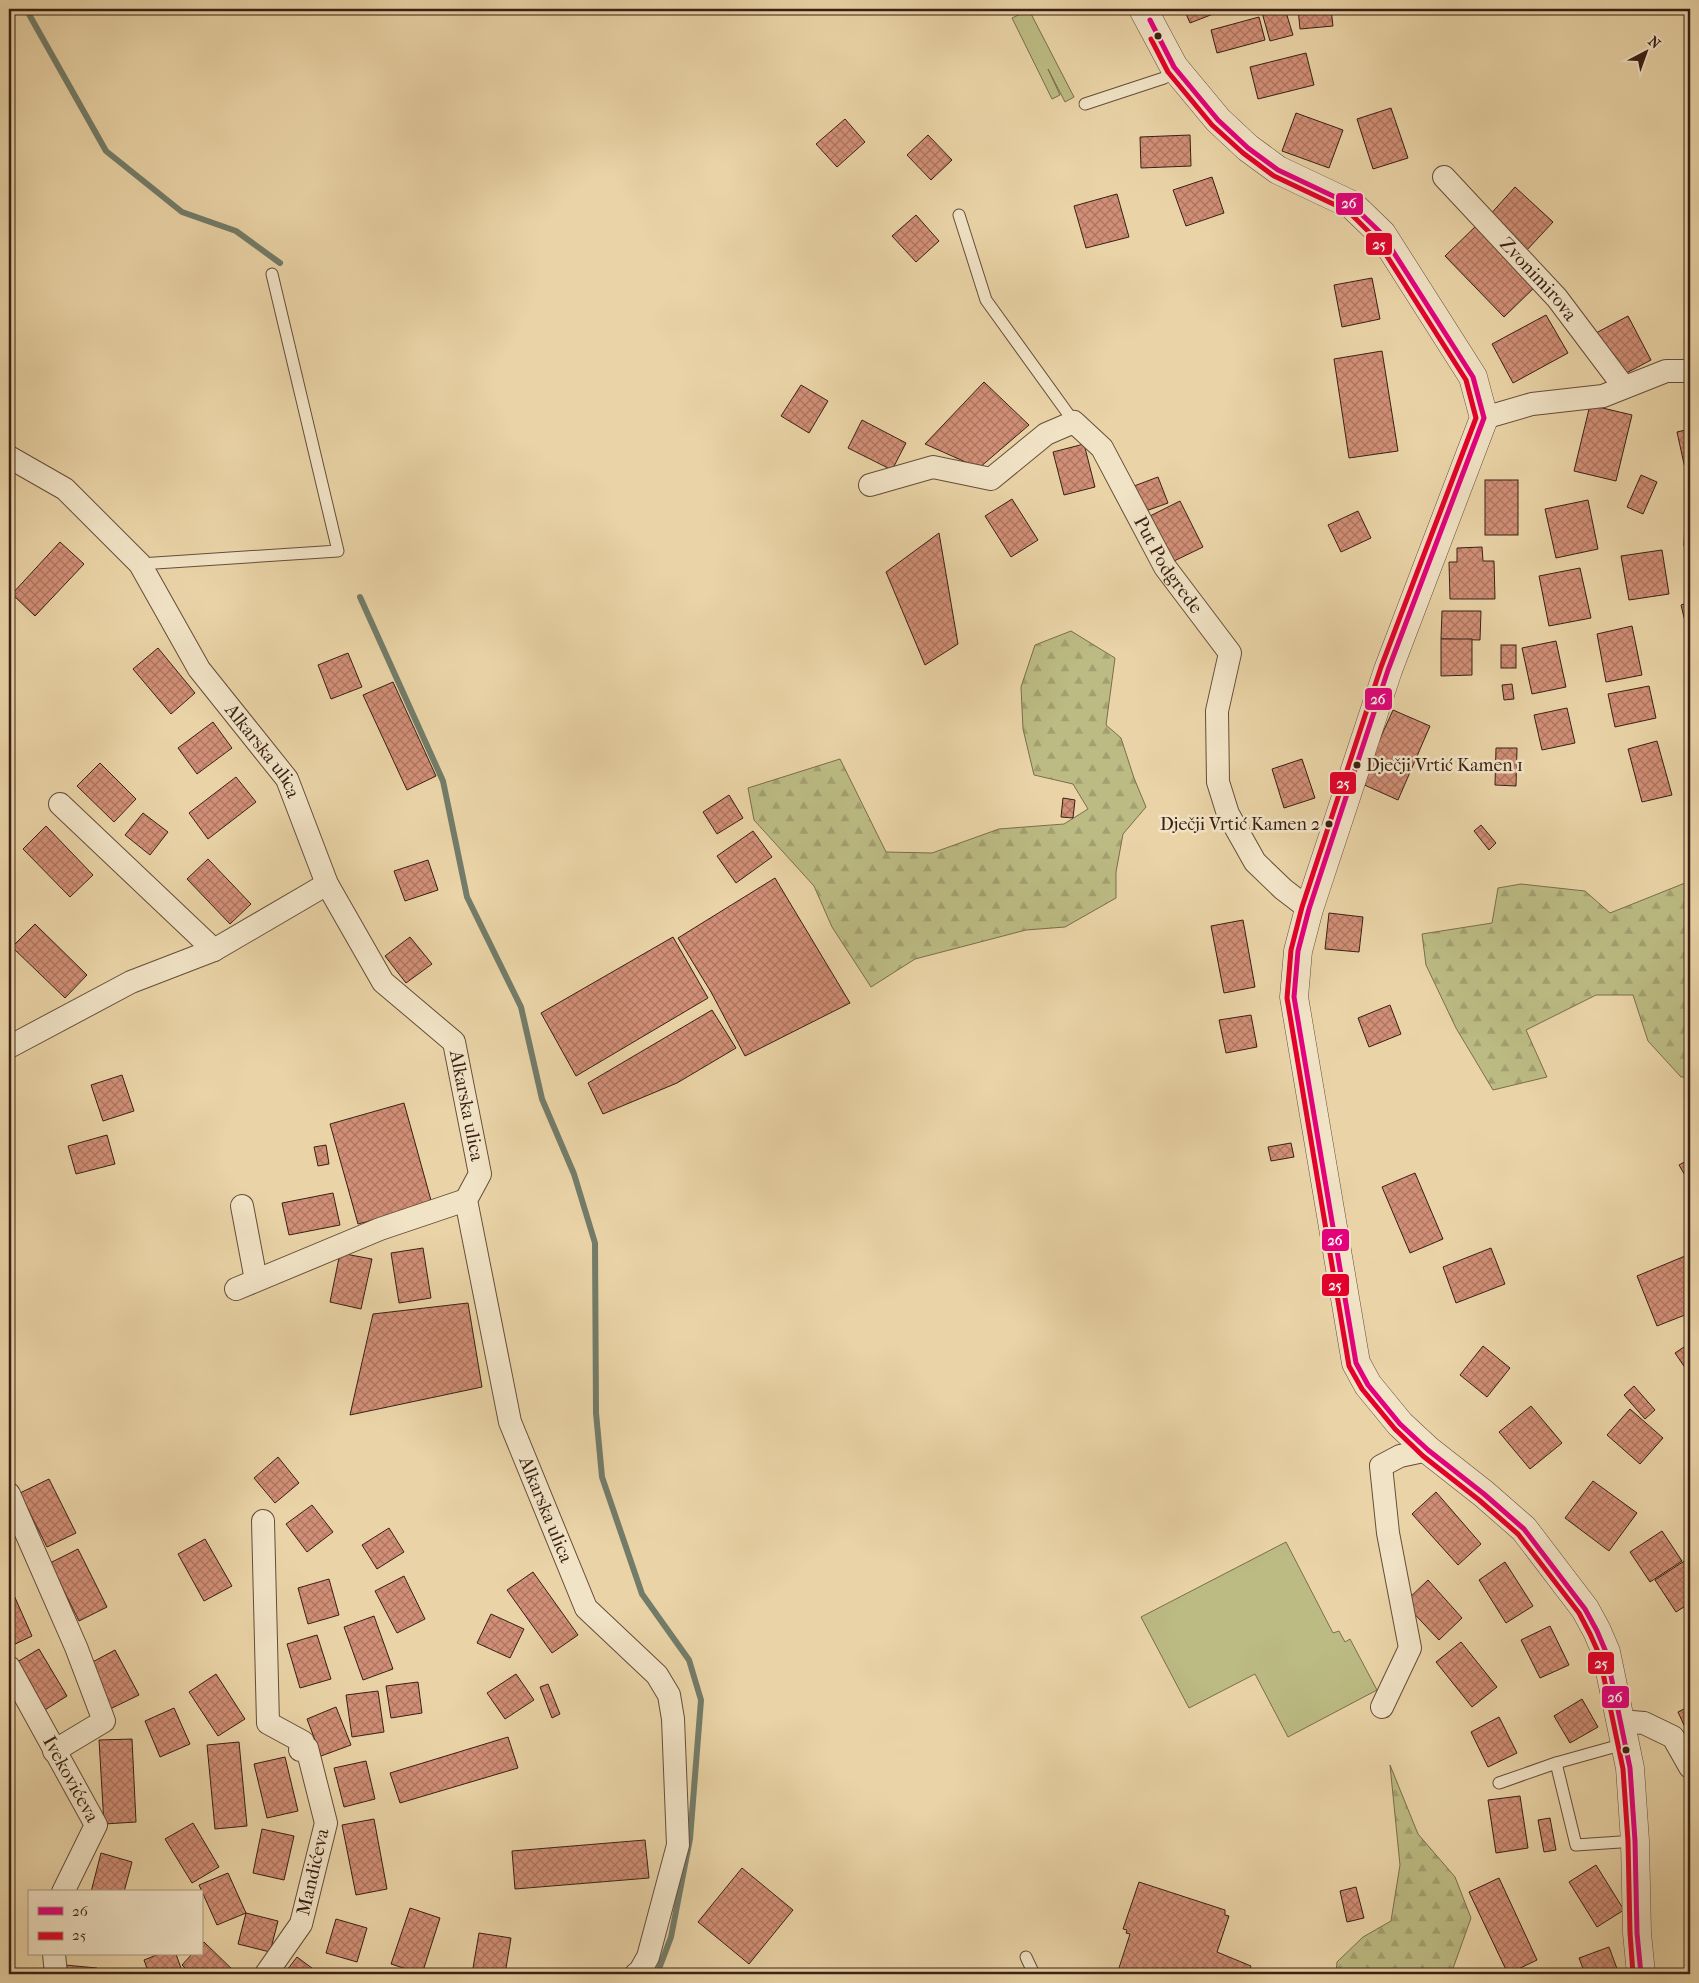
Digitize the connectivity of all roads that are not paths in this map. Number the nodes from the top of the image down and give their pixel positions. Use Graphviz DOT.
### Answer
graph roads {
  1 [pos="1151,12"];
  2 [pos="1174,67"];
  3 [pos="1085,104"];
  4 [pos="1444,177"];
  5 [pos="959,215"];
  6 [pos="272,274"];
  7 [pos="1690,371"];
  8 [pos="1624,388"];
  9 [pos="1484,418"];
  10 [pos="1074,422"];
  11 [pos="9,457"];
  12 [pos="870,485"];
  13 [pos="140,564"];
  14 [pos="60,804"];
  15 [pos="327,884"];
  16 [pos="1309,909"];
  17 [pos="214,950"];
  18 [pos="9,1047"];
  19 [pos="466,1200"];
  20 [pos="242,1206"];
  21 [pos="256,1280"];
  22 [pos="236,1289"];
  23 [pos="1428,1450"];
  24 [pos="9,1494"];
  25 [pos="263,1521"];
  26 [pos="9,1667"];
  27 [pos="1382,1707"];
  28 [pos="1622,1732"];
  29 [pos="54,1751"];
  30 [pos="1556,1763"];
  31 [pos="1690,1767"];
  32 [pos="1499,1783"];
  33 [pos="1635,1841"];
  34 [pos="64,1890"];
  35 [pos="54,1956"];
  36 [pos="1026,1957"];
  37 [pos="56,1974"];
  38 [pos="266,1974"];
  39 [pos="636,1974"];
  40 [pos="1034,1974"];
  41 [pos="1641,1974"];
  1 -- 2 [label="street"];
  2 -- 3 [label="lane"];
  2 -- 9 [label="street"];
  4 -- 8 [label="street, Zvonimirova"];
  5 -- 10 [label="lane"];
  6 -- 13 [label="lane"];
  7 -- 8 [label="street"];
  8 -- 9 [label="street"];
  9 -- 16 [label="street"];
  10 -- 12 [label="street"];
  10 -- 16 [label="street, Put Podgrede"];
  11 -- 13 [label="street, Alkarska ulica"];
  13 -- 15 [label="street, Alkarska ulica"];
  14 -- 17 [label="street"];
  15 -- 17 [label="street"];
  15 -- 19 [label="street, Alkarska ulica"];
  16 -- 23 [label="street"];
  17 -- 18 [label="street"];
  19 -- 21 [label="street"];
  19 -- 39 [label="street, Alkarska ulica"];
  20 -- 21 [label="street"];
  21 -- 22 [label="street"];
  23 -- 27 [label="street"];
  23 -- 28 [label="street"];
  24 -- 29 [label="street"];
  25 -- 38 [label="street, Mandićeva"];
  26 -- 29 [label="street, Ivekovićeva"];
  28 -- 30 [label="lane"];
  28 -- 31 [label="street"];
  28 -- 33 [label="street"];
  29 -- 34 [label="street, Ivekovićeva"];
  30 -- 32 [label="lane"];
  30 -- 33 [label="lane"];
  33 -- 41 [label="street"];
  35 -- 37 [label="street"];
  36 -- 40 [label="lane"];
}
